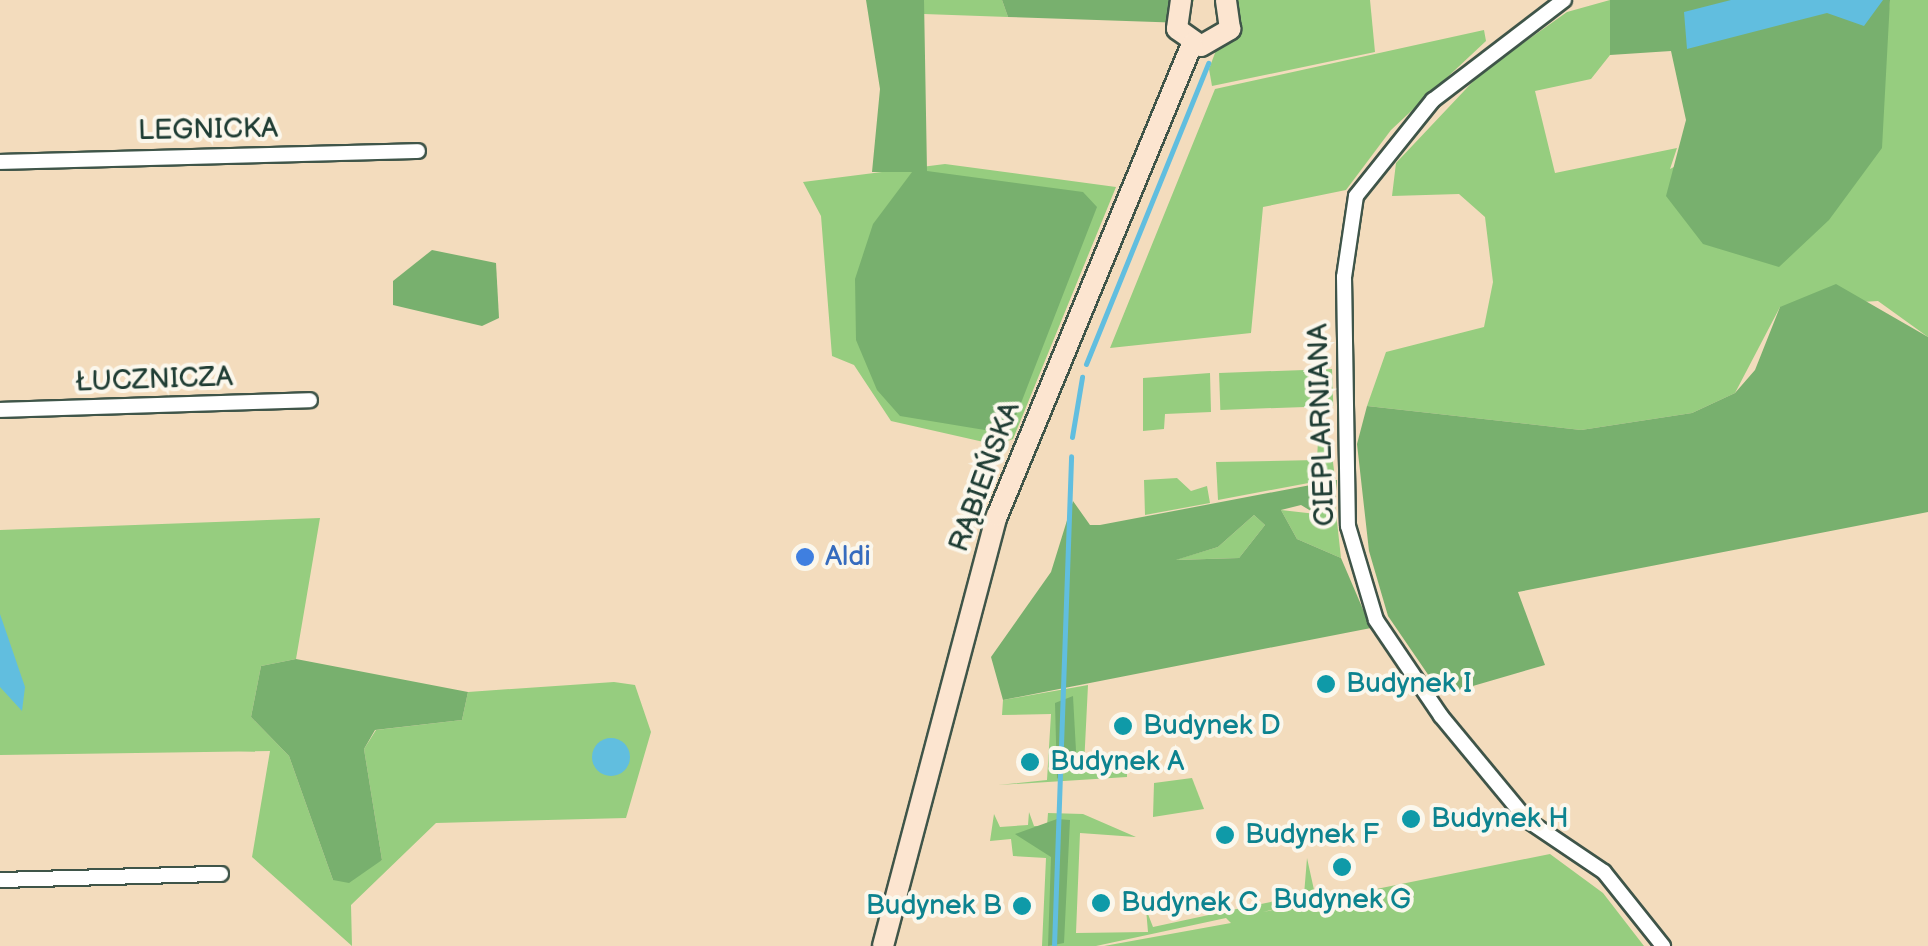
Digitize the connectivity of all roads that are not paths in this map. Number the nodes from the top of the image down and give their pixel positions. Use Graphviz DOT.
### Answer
graph roads {
  1 [pos="1181,0"];
  2 [pos="1226,0"];
  3 [pos="1564,0"];
  4 [pos="1192,44"];
  5 [pos="418,151"];
  6 [pos="0,162"];
  7 [pos="310,400"];
  8 [pos="0,410"];
  9 [pos="221,874"];
  10 [pos="0,880"];
  11 [pos="883,946"];
  12 [pos="1662,946"];
  1 -- 4 [label="street"];
  2 -- 4 [label="street"];
  3 -- 12 [label="street, CIEPLARNIANA"];
  4 -- 11 [label="street, RĄBIEŃSKA"];
  5 -- 6 [label="street, LEGNICKA"];
  7 -- 8 [label="street, ŁUCZNICZA"];
  9 -- 10 [label="street"];
}
